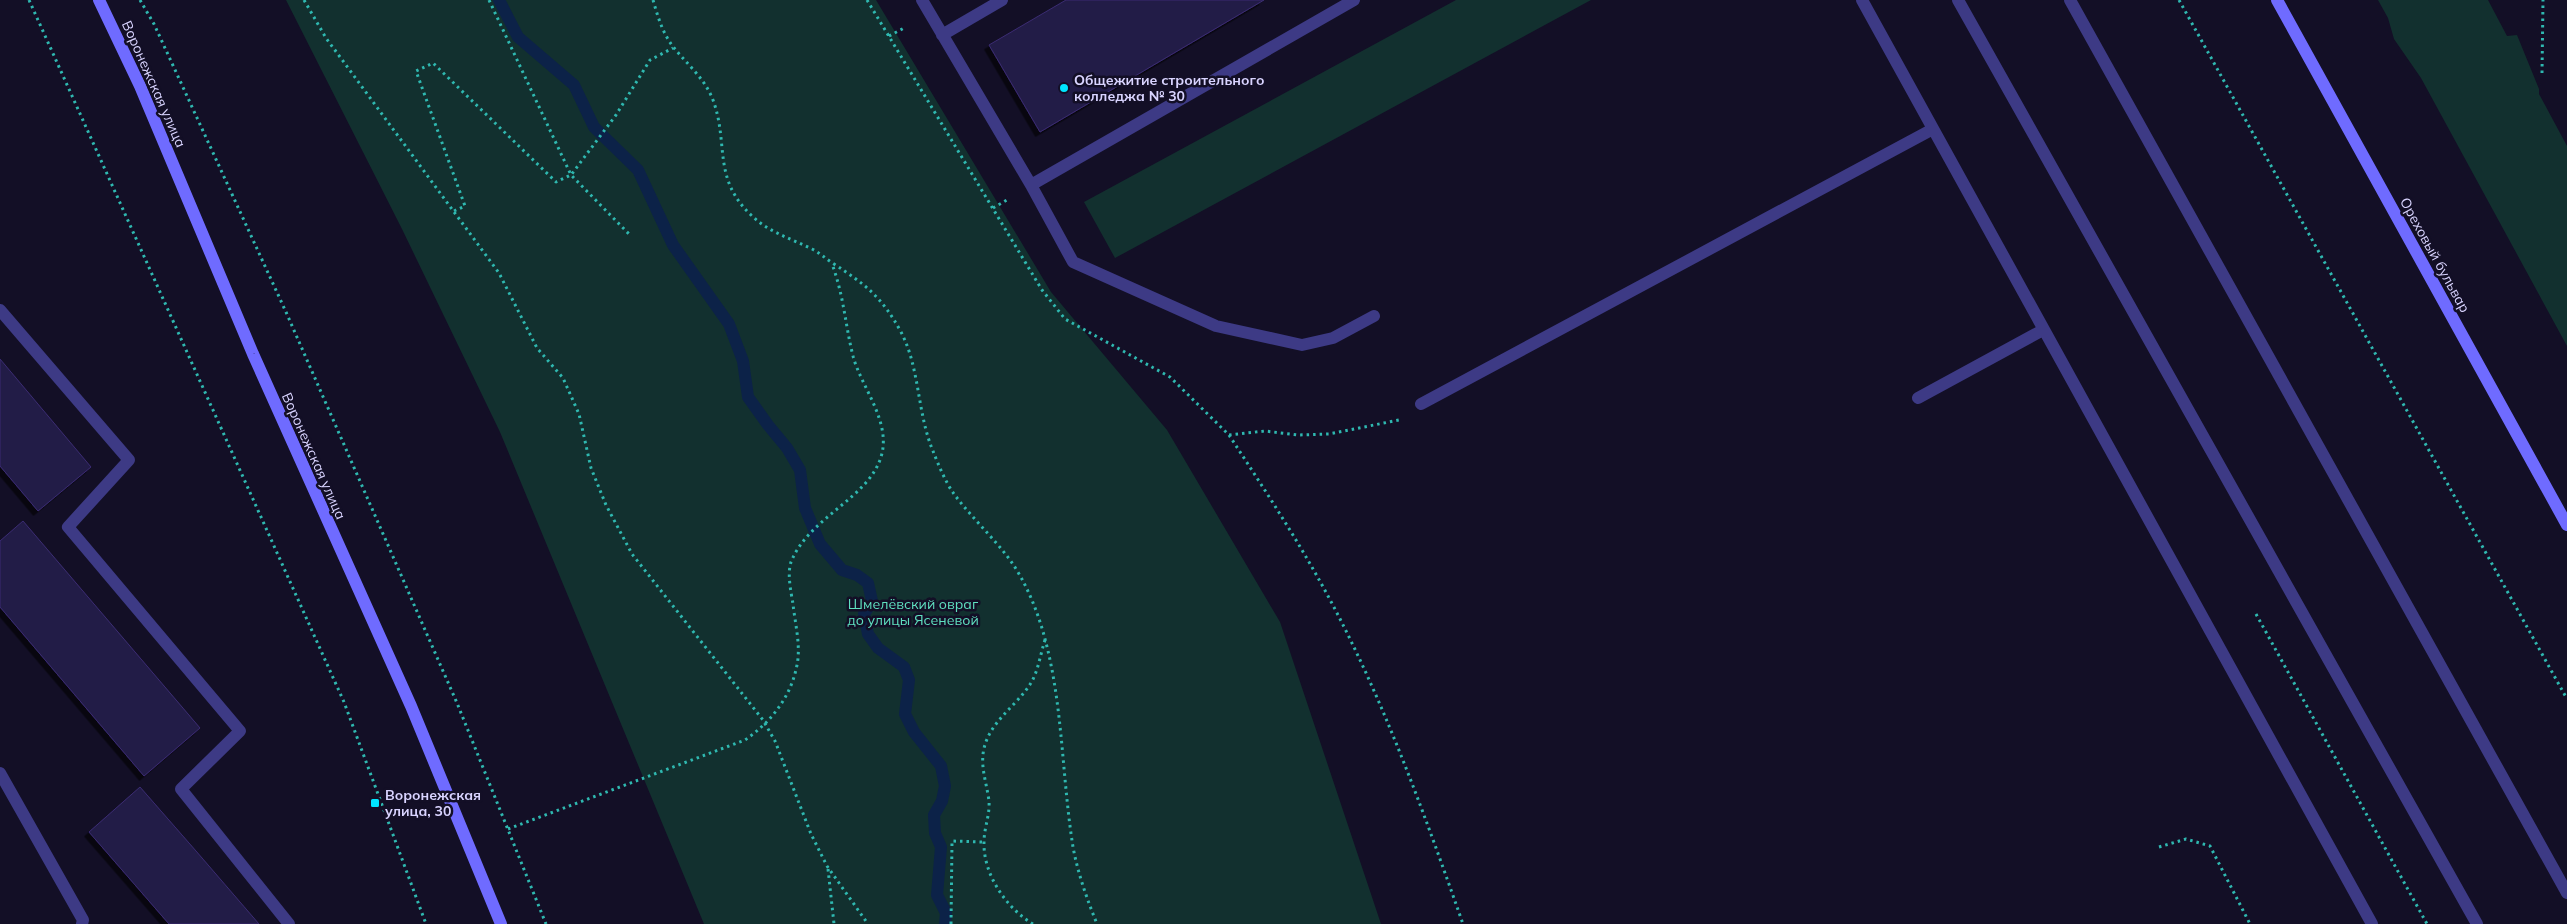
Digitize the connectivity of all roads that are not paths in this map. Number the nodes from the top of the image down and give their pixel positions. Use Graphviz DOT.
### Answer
graph roads {
  1 [pos="99,0"];
  2 [pos="922,0"];
  3 [pos="1002,0"];
  4 [pos="1354,0"];
  5 [pos="1862,0"];
  6 [pos="1958,0"];
  7 [pos="2070,0"];
  8 [pos="2277,0"];
  9 [pos="942,35"];
  10 [pos="1933,129"];
  11 [pos="1031,185"];
  12 [pos="0,310"];
  13 [pos="1374,316"];
  14 [pos="2044,330"];
  15 [pos="1918,398"];
  16 [pos="1421,404"];
  17 [pos="2567,525"];
  18 [pos="0,773"];
  19 [pos="2567,893"];
  20 [pos="82,924"];
  21 [pos="289,924"];
  22 [pos="501,924"];
  23 [pos="2372,924"];
  24 [pos="2476,924"];
  1 -- 22 [label="street, Воронежская улица"];
  2 -- 9 [label="lane"];
  3 -- 9 [label="lane"];
  4 -- 11 [label="lane"];
  5 -- 10 [label="lane"];
  6 -- 24 [label="lane"];
  7 -- 19 [label="lane"];
  8 -- 17 [label="street, Ореховый бульвар"];
  9 -- 11 [label="lane"];
  10 -- 14 [label="lane"];
  10 -- 16 [label="lane"];
  11 -- 13 [label="lane"];
  12 -- 21 [label="lane"];
  14 -- 15 [label="lane"];
  14 -- 23 [label="lane"];
  18 -- 20 [label="lane"];
}
